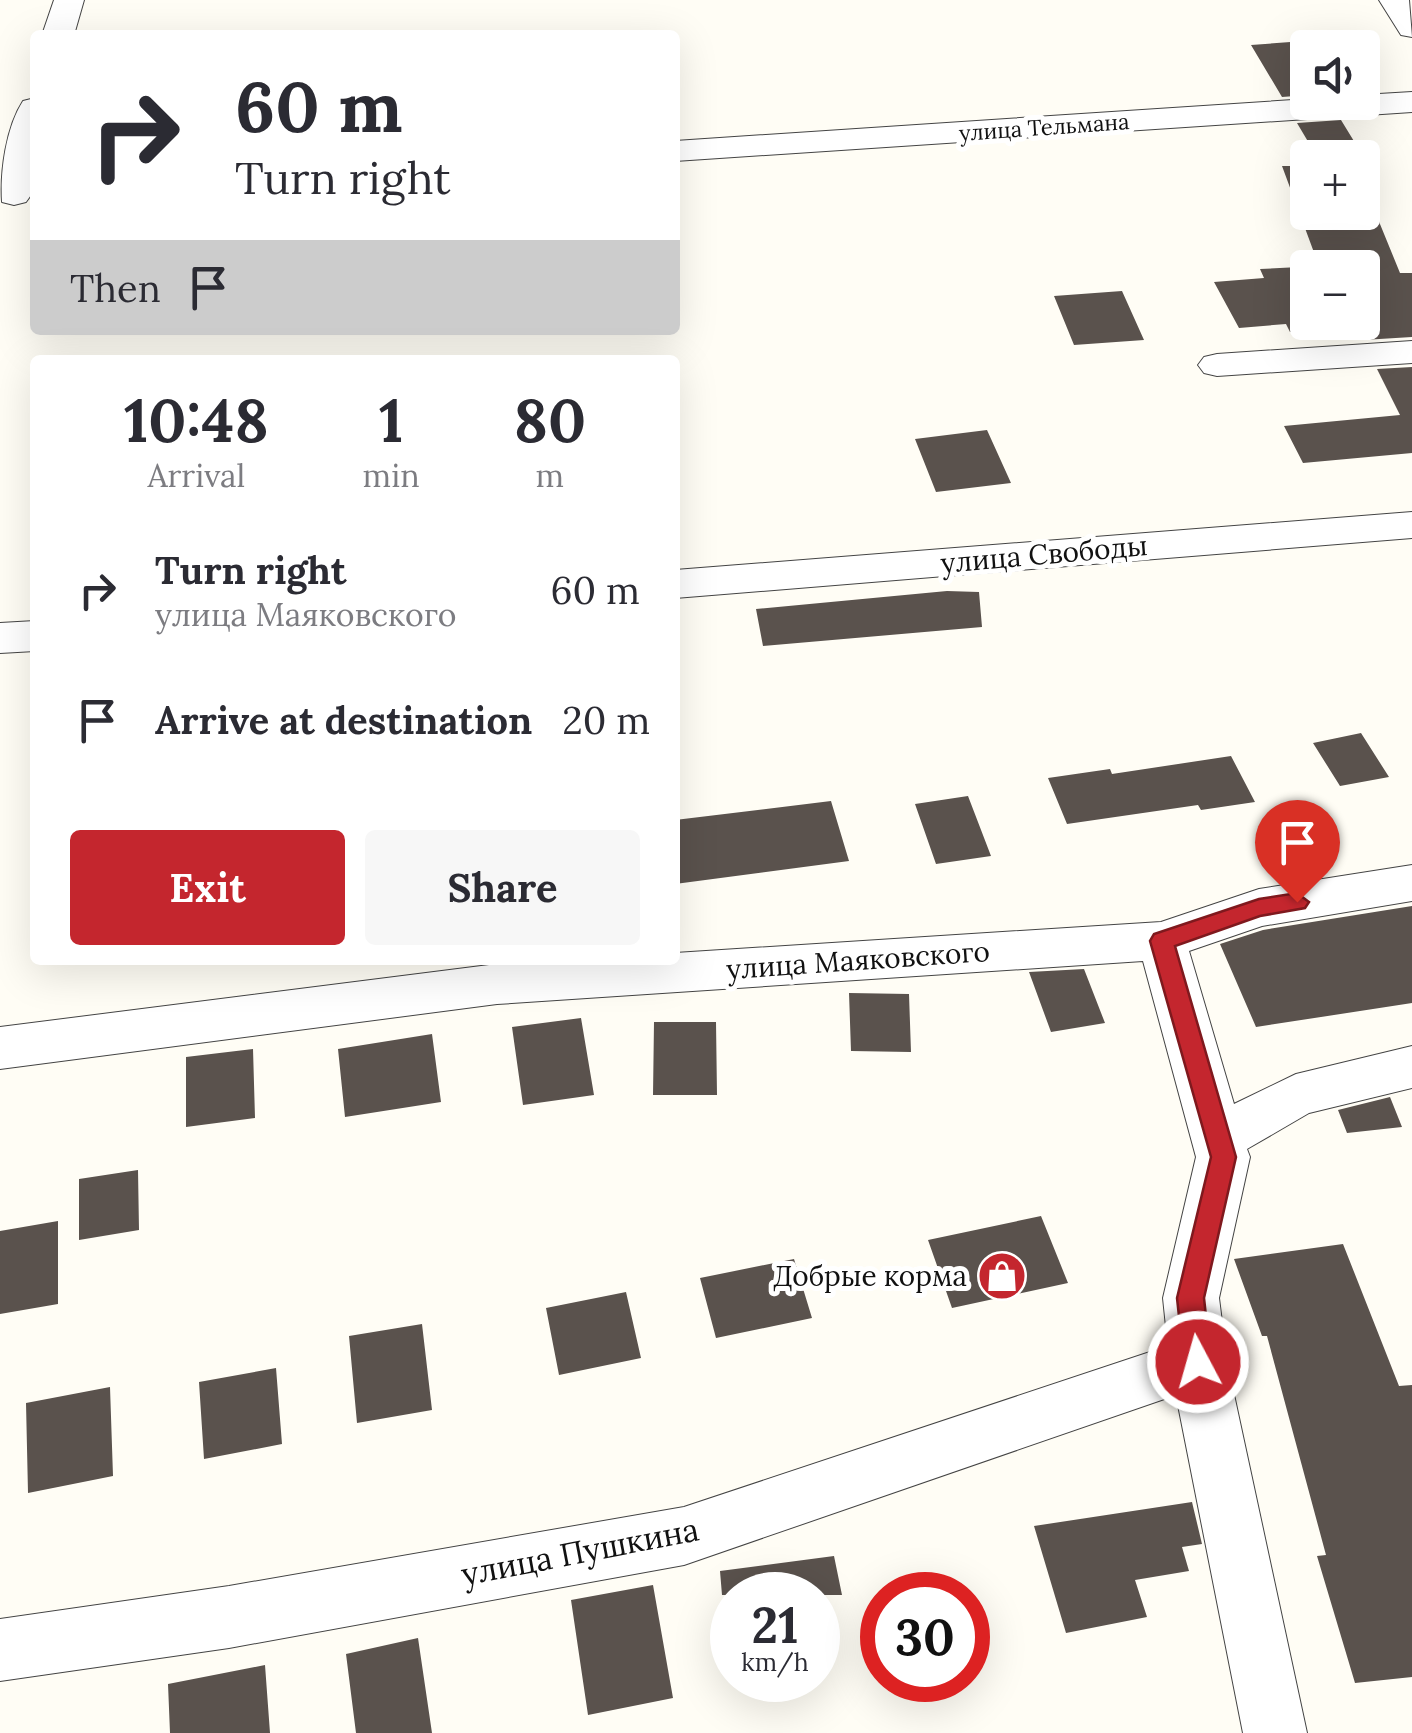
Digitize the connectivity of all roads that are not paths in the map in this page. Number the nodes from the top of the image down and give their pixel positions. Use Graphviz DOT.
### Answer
graph roads {
  1 [pos="69,0"];
  2 [pos="1394,0"];
  3 [pos="1412,28"];
  4 [pos="60,30"];
  5 [pos="1412,102"];
  6 [pos="30,122"];
  7 [pos="680,151"];
  8 [pos="16,195"];
  9 [pos="1412,352"];
  10 [pos="1217,365"];
  11 [pos="1412,525"];
  12 [pos="680,584"];
  13 [pos="30,636"];
  14 [pos="0,638"];
  15 [pos="1412,883"];
  16 [pos="1162,941"];
  17 [pos="0,1048"];
  18 [pos="1412,1067"];
  19 [pos="1218,1139"];
  20 [pos="1198,1362"];
  21 [pos="0,1650"];
  22 [pos="1275,1733"];
  1 -- 4 [label="street"];
  2 -- 3 [label="street"];
  5 -- 7 [label="street, улица Тельмана"];
  6 -- 8 [label="street"];
  9 -- 10 [label="street"];
  11 -- 12 [label="street, улица Свободы"];
  13 -- 14 [label="street"];
  15 -- 16 [label="street, улица Маяковского"];
  16 -- 17 [label="street, улица Маяковского"];
  16 -- 19 [label="street"];
  18 -- 19 [label="street"];
  19 -- 20 [label="street"];
  20 -- 21 [label="street, улица Пушкина"];
  20 -- 22 [label="street"];
}
